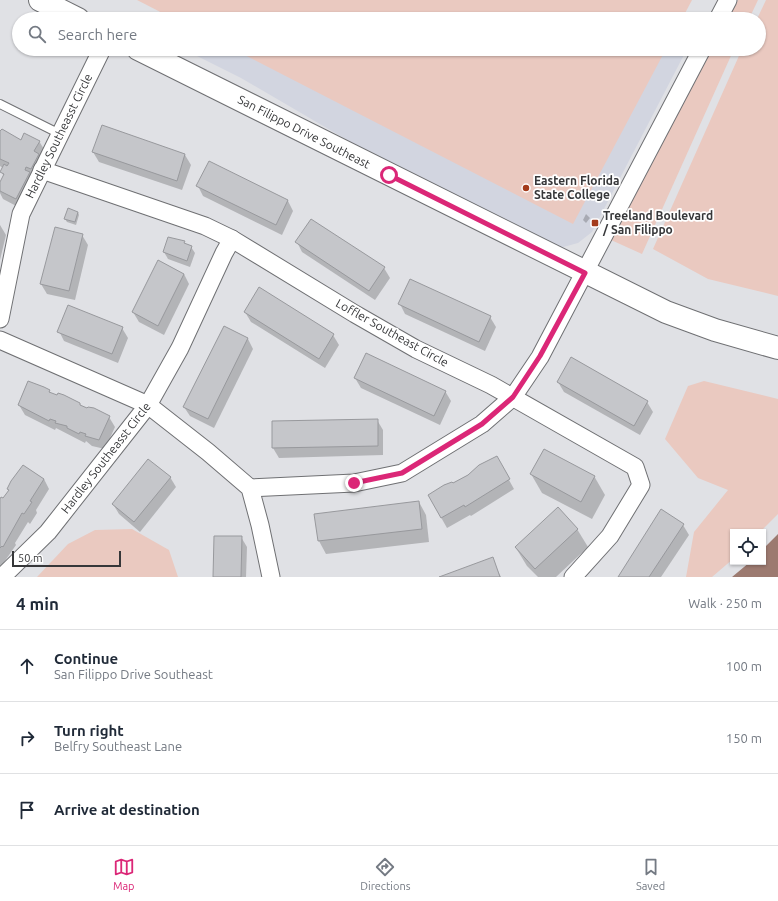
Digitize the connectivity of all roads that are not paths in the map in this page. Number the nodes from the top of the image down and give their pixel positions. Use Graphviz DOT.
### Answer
graph roads {
  1 [pos="40,0"];
  2 [pos="728,0"];
  3 [pos="64,12"];
  4 [pos="722,12"];
  5 [pos="99,56"];
  6 [pos="152,56"];
  7 [pos="698,56"];
  8 [pos="0,104"];
  9 [pos="60,134"];
  10 [pos="42,170"];
  11 [pos="232,239"];
  12 [pos="585,273"];
  13 [pos="0,319"];
  14 [pos="0,340"];
  15 [pos="778,348"];
  16 [pos="513,397"];
  17 [pos="148,405"];
  18 [pos="250,488"];
  19 [pos="2,577"];
  20 [pos="271,577"];
  21 [pos="573,577"];
  1 -- 3 [label="street"];
  2 -- 4 [label="street"];
  5 -- 9 [label="street, Hardley Southeasst Circle"];
  6 -- 12 [label="street, San Filippo Drive Southeast"];
  7 -- 12 [label="street"];
  8 -- 9 [label="lane"];
  9 -- 10 [label="street, Hardley Southeasst Circle"];
  10 -- 11 [label="street, Loffler Southeast Circle"];
  10 -- 13 [label="street, Hardley Southeasst Circle"];
  11 -- 16 [label="street, Loffler Southeast Circle"];
  11 -- 17 [label="street, Hardley Southeasst Circle"];
  12 -- 15 [label="street, San Filippo Drive Southeast"];
  12 -- 16 [label="street"];
  14 -- 17 [label="street"];
  16 -- 18 [label="street"];
  16 -- 21 [label="street, Loffler Southeast Circle"];
  17 -- 18 [label="street"];
  17 -- 19 [label="street, Hardley Southeasst Circle"];
  18 -- 20 [label="street"];
}
